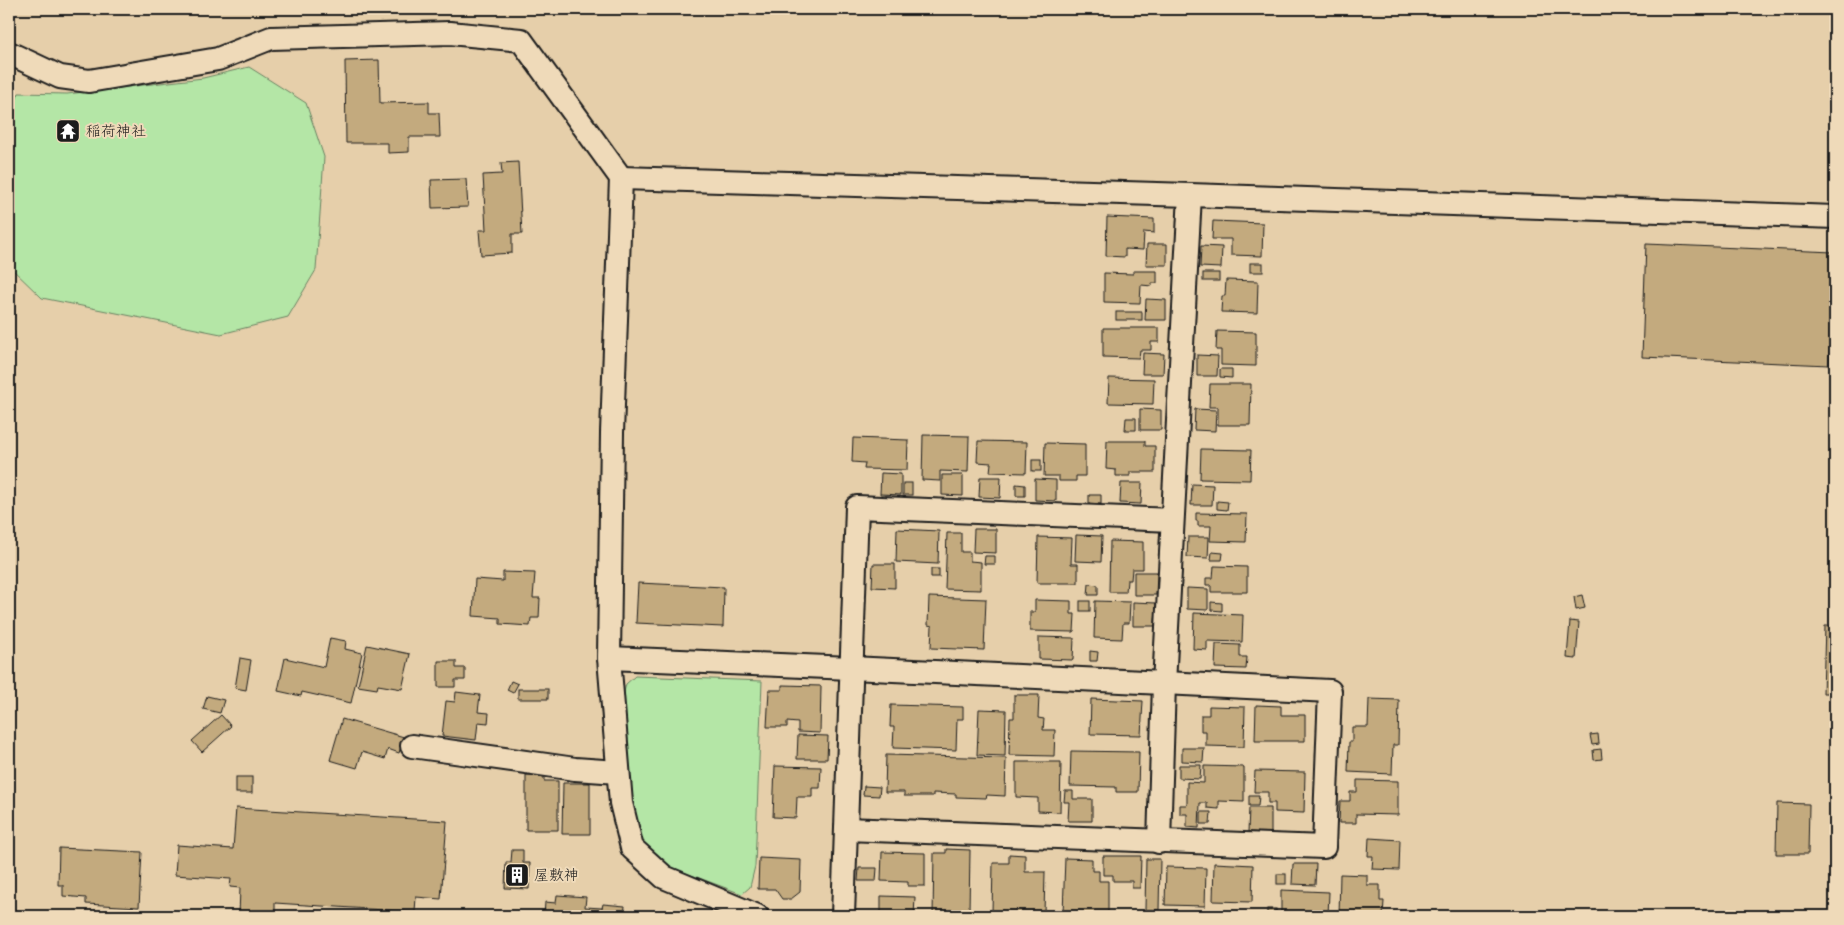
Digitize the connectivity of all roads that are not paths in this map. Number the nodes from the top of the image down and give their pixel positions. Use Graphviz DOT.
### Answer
graph roads {
  1 [pos="14,56"];
  2 [pos="621,178"];
  3 [pos="1190,195"];
  4 [pos="1835,217"];
  5 [pos="1172,520"];
  6 [pos="609,658"];
  7 [pos="851,668"];
  8 [pos="1164,684"];
  9 [pos="412,746"];
  10 [pos="618,772"];
  11 [pos="846,829"];
  12 [pos="1159,842"];
  13 [pos="757,916"];
  14 [pos="843,916"];
  1 -- 2 [label="street"];
  2 -- 3 [label="street"];
  2 -- 6 [label="street"];
  3 -- 4 [label="street"];
  3 -- 5 [label="street"];
  5 -- 7 [label="street"];
  5 -- 8 [label="street"];
  6 -- 7 [label="street"];
  6 -- 10 [label="street"];
  7 -- 8 [label="street"];
  7 -- 11 [label="street"];
  8 -- 12 [label="street"];
  8 -- 12 [label="street"];
  9 -- 10 [label="street"];
  10 -- 13 [label="street"];
  11 -- 12 [label="street"];
  11 -- 14 [label="street"];
}
